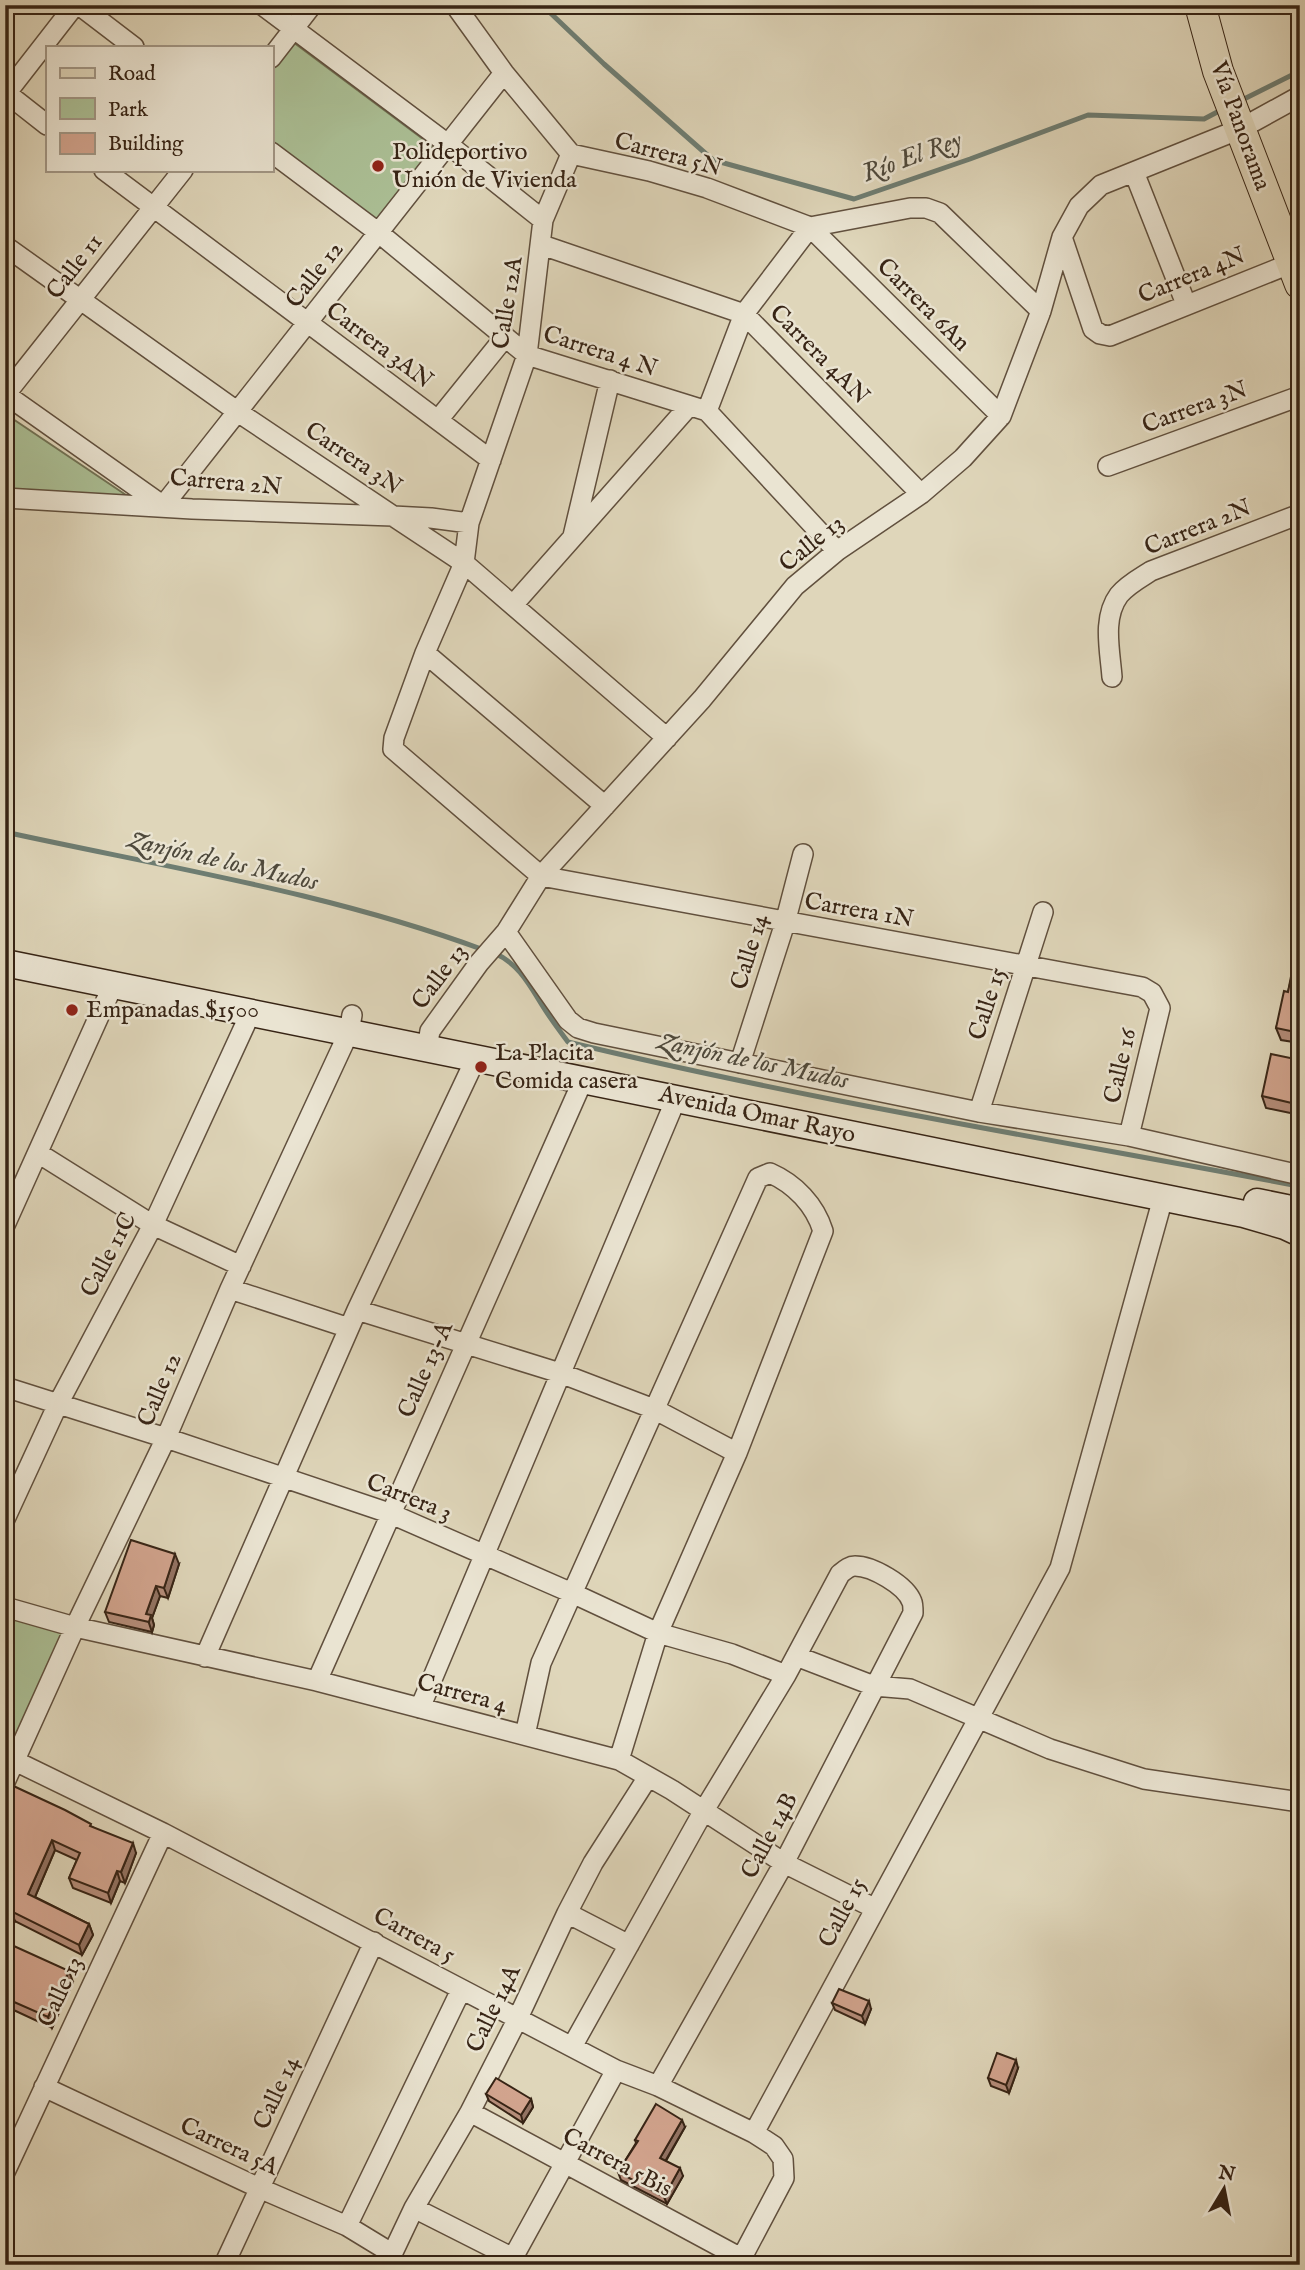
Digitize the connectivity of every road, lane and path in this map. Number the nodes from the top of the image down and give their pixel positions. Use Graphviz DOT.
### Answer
graph roads {
  1 [pos="77,5"];
  2 [pos="262,5"];
  3 [pos="312,5"];
  4 [pos="455,5"];
  5 [pos="1200,5"];
  6 [pos="294,29"];
  7 [pos="133,46"];
  8 [pos="273,55"];
  9 [pos="504,73"];
  10 [pos="6,93"];
  11 [pos="1300,96"];
  12 [pos="1237,121"];
  13 [pos="46,124"];
  14 [pos="449,145"];
  15 [pos="273,154"];
  16 [pos="571,154"];
  17 [pos="107,172"];
  18 [pos="181,172"];
  19 [pos="1134,172"];
  20 [pos="153,208"];
  21 [pos="543,220"];
  22 [pos="810,228"];
  23 [pos="379,233"];
  24 [pos="1062,237"];
  25 [pos="542,245"];
  26 [pos="5,246"];
  27 [pos="1296,273"];
  28 [pos="80,300"];
  29 [pos="1186,304"];
  30 [pos="1041,311"];
  31 [pos="744,314"];
  32 [pos="308,323"];
  33 [pos="505,337"];
  34 [pos="527,355"];
  35 [pos="610,380"];
  36 [pos="5,395"];
  37 [pos="1300,396"];
  38 [pos="698,409"];
  39 [pos="238,412"];
  40 [pos="1001,416"];
  41 [pos="438,420"];
  42 [pos="491,460"];
  43 [pos="1108,466"];
  44 [pos="921,494"];
  45 [pos="5,498"];
  46 [pos="163,506"];
  47 [pos="1300,514"];
  48 [pos="393,516"];
  49 [pos="469,523"];
  50 [pos="572,539"];
  51 [pos="837,551"];
  52 [pos="464,564"];
  53 [pos="513,605"];
  54 [pos="425,653"];
  55 [pos="1112,677"];
  56 [pos="667,738"];
  57 [pos="604,806"];
  58 [pos="803,855"];
  59 [pos="541,876"];
  60 [pos="1043,912"];
  61 [pos="785,923"];
  62 [pos="506,932"];
  63 [pos="5,947"];
  64 [pos="5,963"];
  65 [pos="1026,965"];
  66 [pos="113,985"];
  67 [pos="1160,1008"];
  68 [pos="251,1012"];
  69 [pos="350,1023"];
  70 [pos="429,1039"];
  71 [pos="475,1058"];
  72 [pos="740,1063"];
  73 [pos="583,1080"];
  74 [pos="676,1099"];
  75 [pos="979,1112"];
  76 [pos="1129,1136"];
  77 [pos="38,1153"];
  78 [pos="1300,1175"];
  79 [pos="1163,1198"];
  80 [pos="1300,1208"];
  81 [pos="5,1225"];
  82 [pos="153,1225"];
  83 [pos="1300,1233"];
  84 [pos="241,1266"];
  85 [pos="230,1289"];
  86 [pos="353,1319"];
  87 [pos="465,1343"];
  88 [pos="560,1373"];
  89 [pos="5,1387"];
  90 [pos="58,1404"];
  91 [pos="654,1409"];
  92 [pos="166,1438"];
  93 [pos="737,1453"];
  94 [pos="285,1477"];
  95 [pos="389,1513"];
  96 [pos="5,1519"];
  97 [pos="484,1555"];
  98 [pos="572,1593"];
  99 [pos="5,1607"];
  100 [pos="75,1627"];
  101 [pos="658,1633"];
  102 [pos="796,1656"];
  103 [pos="205,1657"];
  104 [pos="786,1675"];
  105 [pos="317,1681"];
  106 [pos="874,1686"];
  107 [pos="420,1708"];
  108 [pos="978,1718"];
  109 [pos="525,1735"];
  110 [pos="619,1760"];
  111 [pos="15,1761"];
  112 [pos="648,1777"];
  113 [pos="5,1782"];
  114 [pos="1300,1802"];
  115 [pos="704,1812"];
  116 [pos="163,1833"];
  117 [pos="784,1863"];
  118 [pos="874,1908"];
  119 [pos="567,1913"];
  120 [pos="374,1942"];
  121 [pos="629,1945"];
  122 [pos="461,1990"];
  123 [pos="517,2020"];
  124 [pos="573,2045"];
  125 [pos="616,2070"];
  126 [pos="658,2086"];
  127 [pos="44,2087"];
  128 [pos="470,2112"];
  129 [pos="754,2133"];
  130 [pos="565,2163"];
  131 [pos="5,2172"];
  132 [pos="259,2189"];
  133 [pos="414,2208"];
  134 [pos="347,2226"];
  135 [pos="390,2259"];
  136 [pos="511,2261"];
  137 [pos="739,2261"];
  138 [pos="224,2265"];
  1 -- 7 [label="street"];
  1 -- 10 [label="street"];
  2 -- 6 [label="street"];
  3 -- 6 [label="street"];
  4 -- 9 [label="street"];
  5 -- 12 [label="main road, Vía Panorama"];
  6 -- 8 [label="street"];
  6 -- 14 [label="street"];
  9 -- 14 [label="street, Calle 12"];
  9 -- 16 [label="street"];
  10 -- 13 [label="street"];
  11 -- 12 [label="street, Calle 13"];
  12 -- 19 [label="street, Calle 13"];
  12 -- 27 [label="main road, Vía Panorama"];
  14 -- 21 [label="street"];
  14 -- 23 [label="street, Calle 12"];
  15 -- 23 [label="street, Carrera 4 N"];
  16 -- 21 [label="street, Calle 12A"];
  16 -- 22 [label="street, Carrera 5N"];
  17 -- 20 [label="street, Carrera 3AN"];
  18 -- 20 [label="street, Calle 11"];
  19 -- 24 [label="street, Calle 13"];
  19 -- 29 [label="street"];
  20 -- 28 [label="street, Calle 11"];
  20 -- 32 [label="street, Carrera 3AN"];
  21 -- 25 [label="street, Calle 12A"];
  22 -- 30 [label="street"];
  22 -- 31 [label="street"];
  22 -- 40 [label="street, Carrera 6An"];
  23 -- 32 [label="street, Calle 12"];
  23 -- 33 [label="street, Carrera 4 N"];
  24 -- 29 [label="street, Carrera 4N"];
  24 -- 30 [label="street, Calle 13"];
  25 -- 31 [label="street, Carrera 4AN"];
  25 -- 34 [label="street, Calle 12A"];
  26 -- 28 [label="street, Carrera 3N"];
  27 -- 29 [label="street, Carrera 4N"];
  28 -- 36 [label="street, Calle 11"];
  28 -- 39 [label="street, Carrera 3N"];
  30 -- 40 [label="street, Calle 13"];
  31 -- 38 [label="street"];
  31 -- 44 [label="street, Carrera 4AN"];
  32 -- 39 [label="street, Calle 12"];
  32 -- 41 [label="street, Carrera 3AN"];
  33 -- 34 [label="street, Carrera 4 N"];
  33 -- 41 [label="street"];
  34 -- 35 [label="street, Carrera 4 N"];
  34 -- 42 [label="street, Calle 12A"];
  35 -- 38 [label="street, Carrera 4 N"];
  35 -- 50 [label="street"];
  36 -- 46 [label="street, Carrera 2N"];
  37 -- 43 [label="street, Carrera 3N"];
  38 -- 50 [label="street"];
  38 -- 51 [label="street, Carrera 4 N"];
  39 -- 46 [label="street, Calle 12"];
  39 -- 48 [label="street, Carrera 3N"];
  40 -- 44 [label="street, Calle 13"];
  41 -- 42 [label="street, Carrera 3AN"];
  42 -- 49 [label="street, Calle 12A"];
  44 -- 51 [label="street, Calle 13"];
  45 -- 46 [label="street"];
  46 -- 48 [label="street, Carrera 2N"];
  47 -- 55 [label="street, Carrera 2N"];
  48 -- 49 [label="street, Carrera 3N"];
  48 -- 52 [label="street"];
  49 -- 52 [label="street"];
  50 -- 53 [label="street"];
  51 -- 56 [label="street, Calle 13"];
  52 -- 53 [label="street"];
  52 -- 54 [label="street"];
  53 -- 56 [label="street"];
  54 -- 57 [label="street"];
  54 -- 59 [label="street"];
  56 -- 57 [label="street, Calle 13"];
  57 -- 59 [label="street, Calle 13"];
  58 -- 61 [label="street, Calle 14"];
  59 -- 61 [label="street, Carrera 1N"];
  59 -- 62 [label="street, Calle 13"];
  60 -- 65 [label="street, Calle 15"];
  61 -- 65 [label="street, Carrera 1N"];
  61 -- 72 [label="street, Calle 14"];
  62 -- 70 [label="street, Calle 13"];
  62 -- 72 [label="street"];
  63 -- 69 [label="street, Avenida Omar Rayo"];
  64 -- 66 [label="street, Avenida Omar Rayo"];
  65 -- 67 [label="street, Carrera 1N"];
  65 -- 75 [label="street, Calle 15"];
  66 -- 68 [label="street, Avenida Omar Rayo"];
  66 -- 77 [label="street"];
  67 -- 76 [label="street, Calle 16"];
  68 -- 69 [label="street, Avenida Omar Rayo"];
  68 -- 82 [label="street, Calle 11C"];
  69 -- 70 [label="street, Avenida Omar Rayo"];
  69 -- 84 [label="street, Calle 12"];
  70 -- 71 [label="street, Avenida Omar Rayo"];
  70 -- 80 [label="street, Avenida Omar Rayo"];
  71 -- 73 [label="street, Avenida Omar Rayo"];
  71 -- 86 [label="street"];
  72 -- 75 [label="street"];
  73 -- 74 [label="street, Avenida Omar Rayo"];
  73 -- 87 [label="street, Calle 13-A"];
  74 -- 79 [label="street, Avenida Omar Rayo"];
  74 -- 88 [label="street"];
  75 -- 76 [label="street"];
  76 -- 78 [label="street"];
  77 -- 81 [label="street"];
  77 -- 82 [label="street"];
  79 -- 83 [label="street, Avenida Omar Rayo"];
  79 -- 108 [label="street, Calle 15"];
  82 -- 84 [label="street"];
  82 -- 90 [label="street, Calle 11C"];
  84 -- 85 [label="street, Calle 12"];
  85 -- 86 [label="street"];
  85 -- 92 [label="street, Calle 12"];
  86 -- 87 [label="street"];
  86 -- 94 [label="street"];
  87 -- 88 [label="street"];
  87 -- 95 [label="street, Calle 13-A"];
  88 -- 91 [label="street"];
  88 -- 97 [label="street"];
  89 -- 90 [label="street, Carrera 3"];
  90 -- 92 [label="street, Carrera 3"];
  90 -- 96 [label="street, Calle 11C"];
  91 -- 93 [label="street"];
  91 -- 93 [label="street"];
  91 -- 98 [label="street"];
  92 -- 94 [label="street, Carrera 3"];
  92 -- 100 [label="street, Calle 12"];
  93 -- 101 [label="street"];
  94 -- 95 [label="street, Carrera 3"];
  94 -- 103 [label="street"];
  95 -- 97 [label="street, Carrera 3"];
  95 -- 105 [label="street, Calle 13-A"];
  97 -- 98 [label="street, Carrera 3"];
  97 -- 107 [label="street"];
  98 -- 101 [label="street, Carrera 3"];
  98 -- 109 [label="street"];
  99 -- 100 [label="street, Carrera 4"];
  100 -- 103 [label="street, Carrera 4"];
  100 -- 111 [label="street, Calle 12"];
  101 -- 104 [label="street, Carrera 3"];
  101 -- 110 [label="street"];
  102 -- 104 [label="street"];
  102 -- 106 [label="street"];
  102 -- 106 [label="street, Calle 14B"];
  103 -- 105 [label="street, Carrera 4"];
  104 -- 115 [label="street"];
  105 -- 107 [label="street, Carrera 4"];
  106 -- 108 [label="street"];
  106 -- 117 [label="street, Calle 14B"];
  107 -- 109 [label="street, Carrera 4"];
  108 -- 114 [label="street"];
  108 -- 118 [label="street, Calle 15"];
  109 -- 110 [label="street, Carrera 4"];
  110 -- 112 [label="street, Carrera 4"];
  111 -- 113 [label="street, Calle 12"];
  111 -- 116 [label="street, Carrera 5"];
  112 -- 115 [label="street, Carrera 4"];
  112 -- 119 [label="street, Calle 14A"];
  115 -- 117 [label="street, Carrera 4"];
  115 -- 121 [label="street"];
  116 -- 120 [label="street, Carrera 5"];
  116 -- 127 [label="street, Calle 13"];
  117 -- 118 [label="street, Carrera 4"];
  117 -- 126 [label="street, Calle 14B"];
  118 -- 129 [label="street, Calle 15"];
  119 -- 121 [label="street"];
  119 -- 123 [label="street, Calle 14A"];
  120 -- 122 [label="street, Carrera 5"];
  120 -- 132 [label="street, Calle 14"];
  121 -- 124 [label="street"];
  122 -- 123 [label="street, Carrera 5"];
  122 -- 134 [label="street"];
  123 -- 124 [label="street, Carrera 5"];
  123 -- 128 [label="street, Calle 14A"];
  124 -- 125 [label="street, Carrera 5"];
  125 -- 126 [label="street, Carrera 5"];
  125 -- 130 [label="street"];
  126 -- 129 [label="street, Carrera 5"];
  127 -- 131 [label="street, Calle 13"];
  127 -- 132 [label="street, Carrera 5A"];
  128 -- 130 [label="street, Carrera 5Bis"];
  128 -- 133 [label="street, Calle 14A"];
  129 -- 137 [label="street, Carrera 5"];
  130 -- 136 [label="street"];
  130 -- 137 [label="street, Carrera 5Bis"];
  132 -- 134 [label="street, Carrera 5A"];
  132 -- 138 [label="street, Calle 14"];
  133 -- 135 [label="street, Calle 14A"];
  133 -- 136 [label="street"];
  134 -- 135 [label="street, Carrera 5A"];
}
